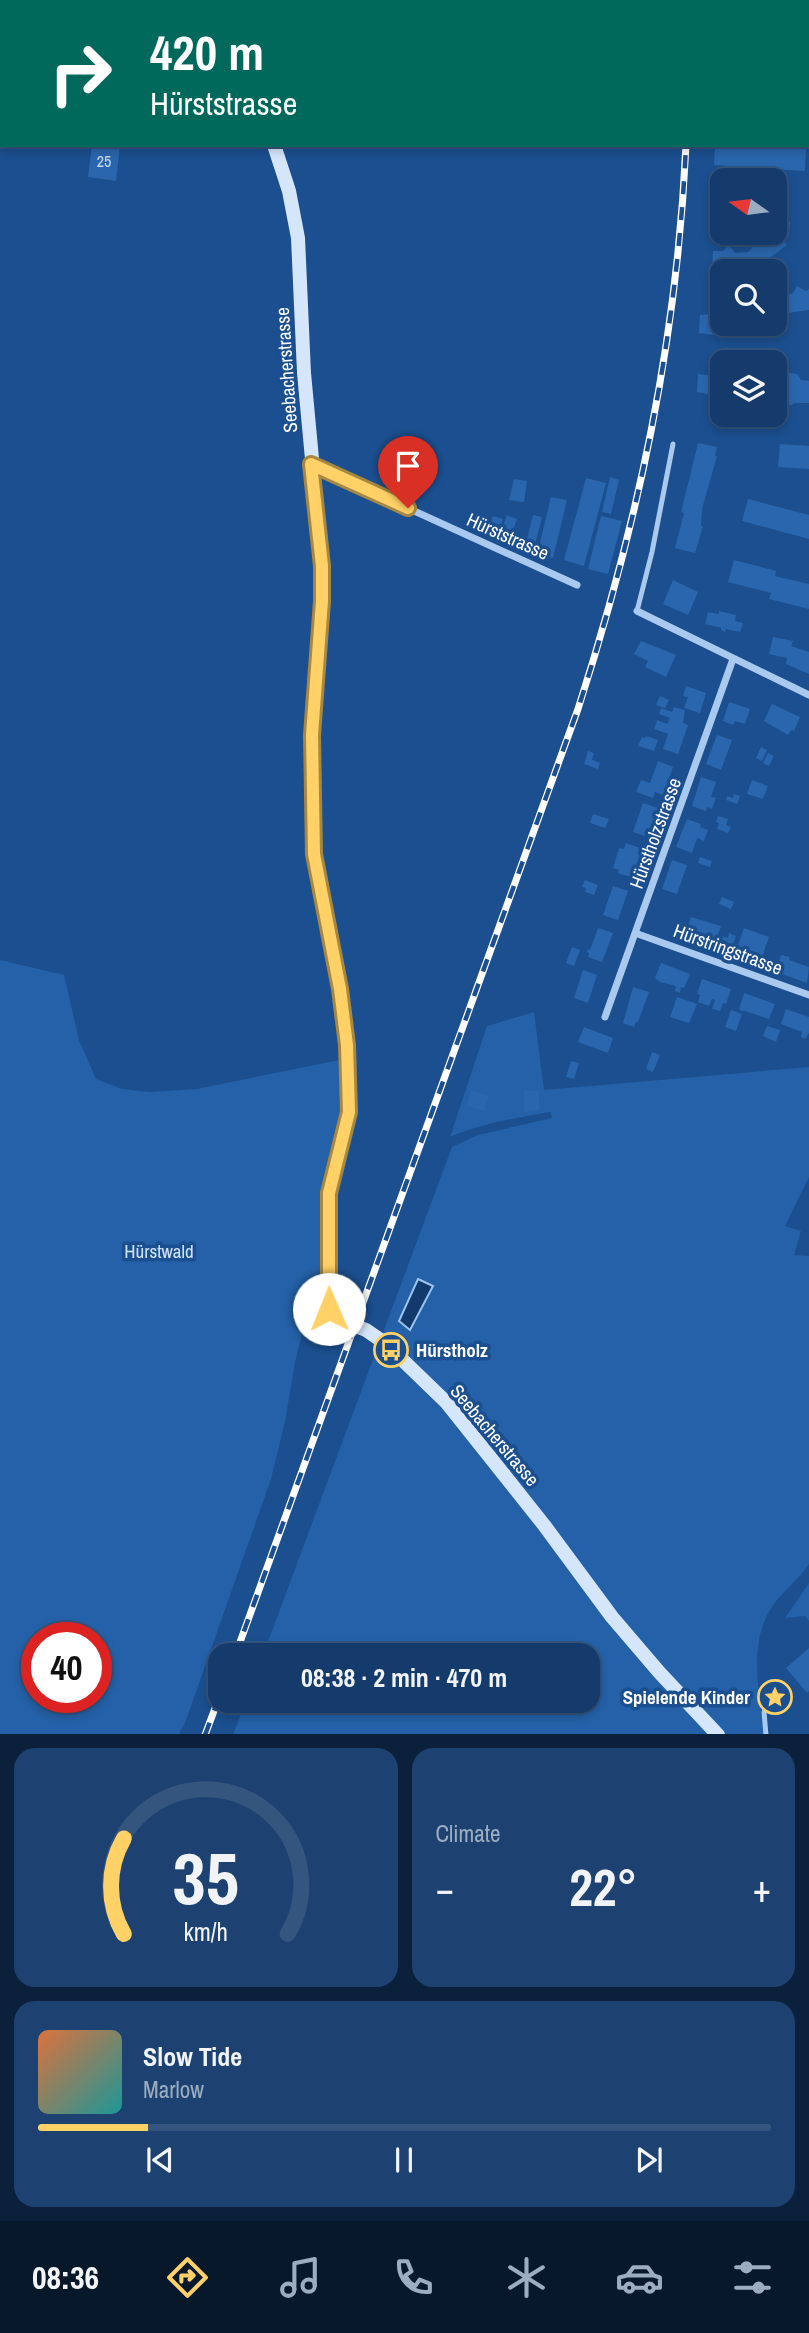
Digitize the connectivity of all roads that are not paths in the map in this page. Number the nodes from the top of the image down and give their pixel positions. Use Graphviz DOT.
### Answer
graph roads {
  1 [pos="275,147"];
  2 [pos="673,444"];
  3 [pos="311,464"];
  4 [pos="578,585"];
  5 [pos="637,611"];
  6 [pos="733,659"];
  7 [pos="809,695"];
  8 [pos="635,933"];
  9 [pos="809,995"];
  10 [pos="605,1017"];
  11 [pos="764,1712"];
  12 [pos="718,1734"];
  13 [pos="766,1734"];
  1 -- 3 [label="street, Seebacherstrasse"];
  2 -- 5 [label="lane"];
  3 -- 4 [label="street, Hürststrasse"];
  3 -- 12 [label="street, Seebacherstrasse"];
  5 -- 6 [label="street"];
  6 -- 7 [label="street"];
  6 -- 8 [label="street, Hürstholzstrasse"];
  8 -- 9 [label="street, Hürstringstrasse"];
  8 -- 10 [label="street, Hürstholzstrasse"];
  11 -- 13 [label="lane"];
}
